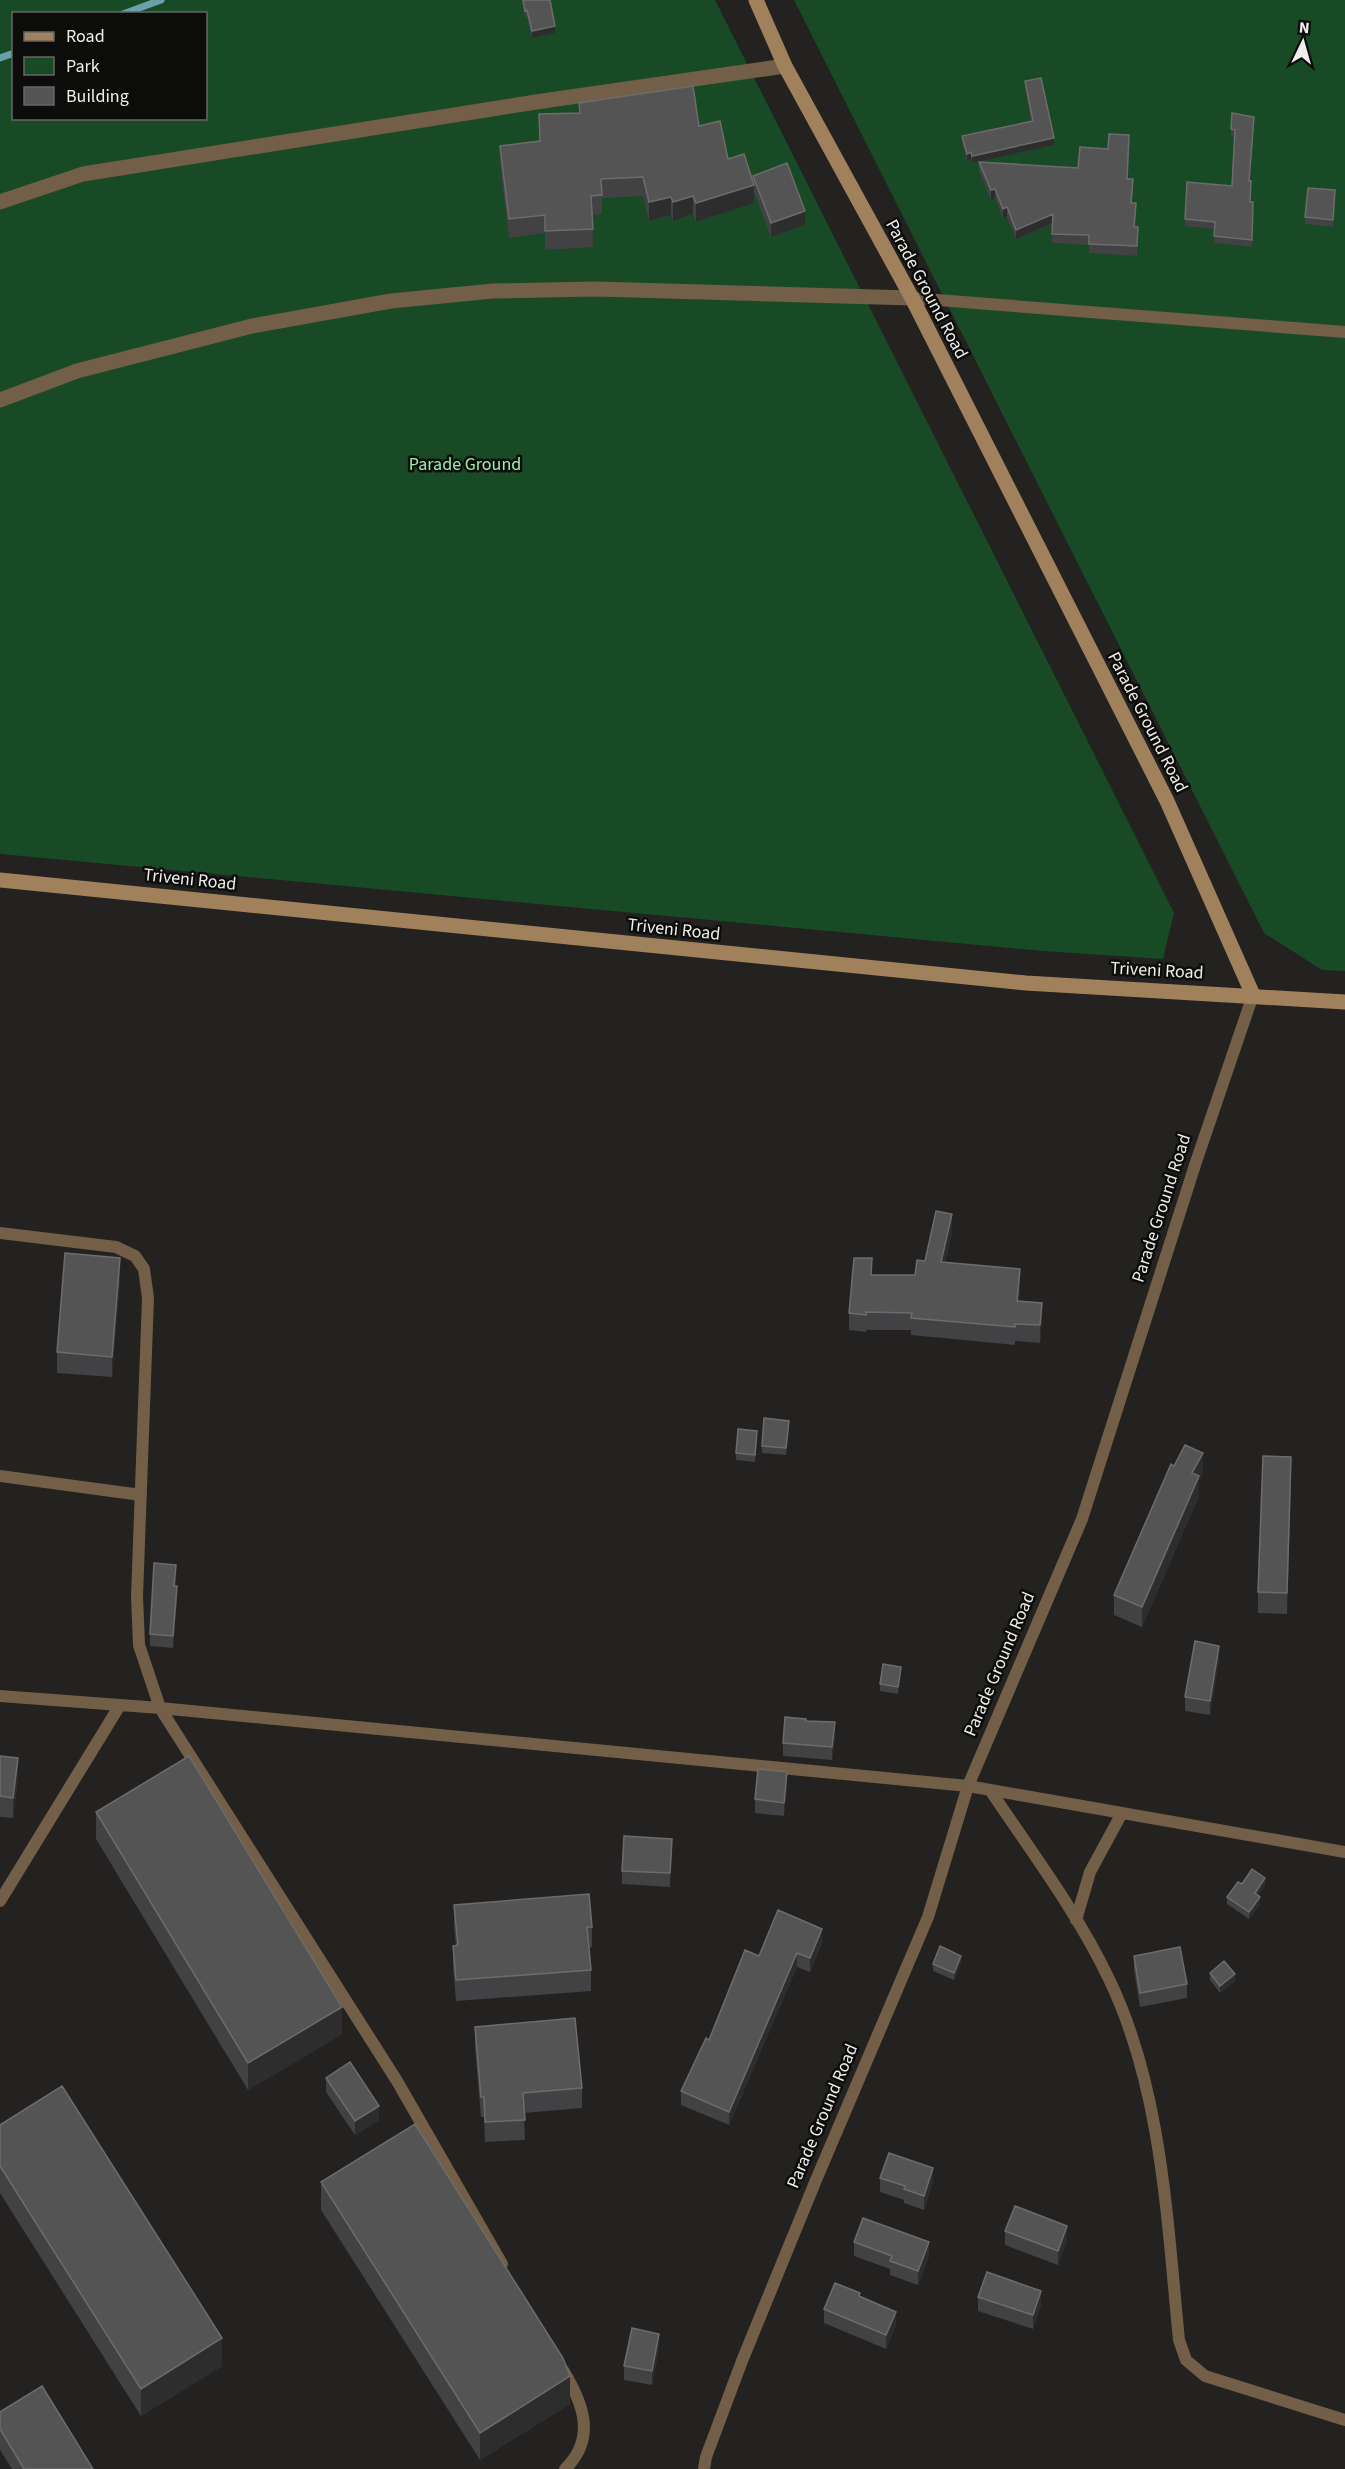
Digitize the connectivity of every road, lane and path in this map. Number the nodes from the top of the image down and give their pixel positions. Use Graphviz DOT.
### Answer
graph roads {
  1 [pos="756,0"];
  2 [pos="785,66"];
  3 [pos="0,202"];
  4 [pos="912,298"];
  5 [pos="1345,332"];
  6 [pos="0,400"];
  7 [pos="0,880"];
  8 [pos="1253,995"];
  9 [pos="1345,1002"];
  10 [pos="0,1233"];
  11 [pos="0,1476"];
  12 [pos="141,1495"];
  13 [pos="0,1696"];
  14 [pos="120,1705"];
  15 [pos="160,1708"];
  16 [pos="968,1786"];
  17 [pos="990,1790"];
  18 [pos="1122,1813"];
  19 [pos="1345,1852"];
  20 [pos="0,1901"];
  21 [pos="1076,1920"];
  22 [pos="510,2277"];
  23 [pos="558,2360"];
  24 [pos="1345,2420"];
  25 [pos="565,2469"];
  26 [pos="704,2469"];
  1 -- 2 [label="main road, Parade Ground Road"];
  2 -- 3 [label="street"];
  2 -- 4 [label="main road, Parade Ground Road"];
  4 -- 5 [label="lane"];
  4 -- 6 [label="street"];
  4 -- 8 [label="main road, Parade Ground Road"];
  7 -- 8 [label="main road, Triveni Road"];
  8 -- 9 [label="main road, Triveni Road"];
  8 -- 16 [label="lane, Parade Ground Road"];
  10 -- 12 [label="lane"];
  11 -- 12 [label="lane"];
  12 -- 15 [label="lane"];
  13 -- 14 [label="lane"];
  14 -- 15 [label="lane"];
  14 -- 20 [label="lane"];
  15 -- 16 [label="lane"];
  15 -- 22 [label="lane"];
  16 -- 17 [label="lane"];
  16 -- 26 [label="lane, Parade Ground Road"];
  17 -- 18 [label="lane"];
  17 -- 21 [label="lane"];
  18 -- 19 [label="lane"];
  18 -- 21 [label="lane"];
  21 -- 24 [label="lane"];
  23 -- 25 [label="lane"];
}
